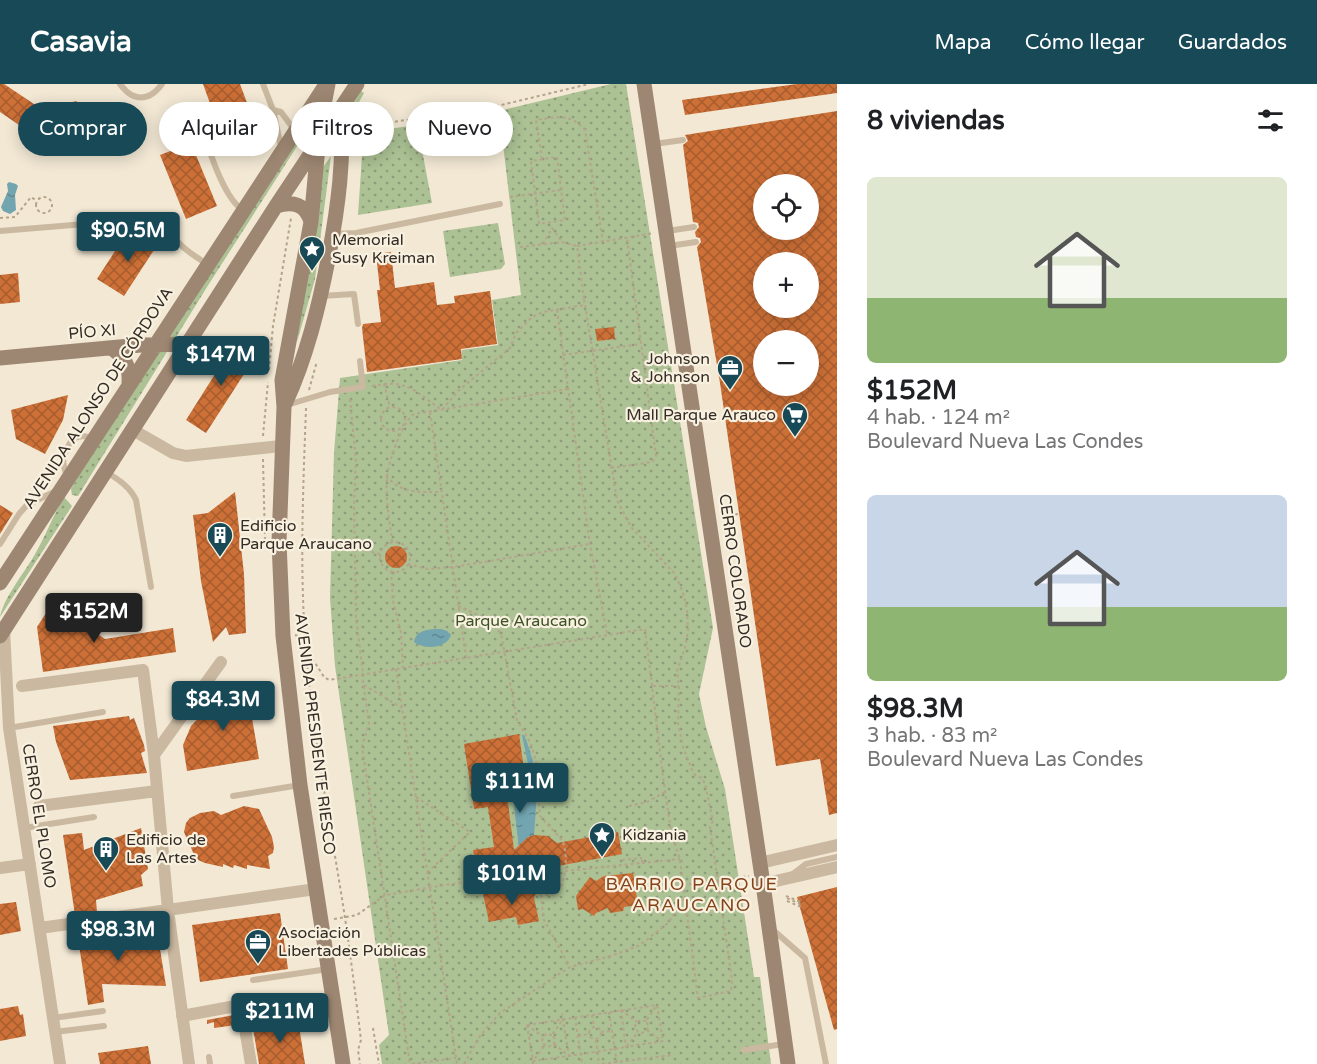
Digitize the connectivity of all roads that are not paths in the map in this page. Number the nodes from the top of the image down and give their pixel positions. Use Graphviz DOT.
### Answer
graph roads {
  1 [pos="120,84"];
  2 [pos="162,84"];
  3 [pos="263,84"];
  4 [pos="329,84"];
  5 [pos="357,84"];
  6 [pos="644,84"];
  7 [pos="270,102"];
  8 [pos="316,102"];
  9 [pos="324,102"];
  10 [pos="337,102"];
  11 [pos="345,102"];
  12 [pos="279,111"];
  13 [pos="291,124"];
  14 [pos="279,137"];
  15 [pos="291,138"];
  16 [pos="682,140"];
  17 [pos="652,145"];
  18 [pos="282,151"];
  19 [pos="212,156"];
  20 [pos="309,156"];
  21 [pos="318,156"];
  22 [pos="341,156"];
  23 [pos="500,204"];
  24 [pos="276,206"];
  25 [pos="243,210"];
  26 [pos="311,222"];
  27 [pos="694,226"];
  28 [pos="0,231"];
  29 [pos="333,234"];
  30 [pos="668,239"];
  31 [pos="696,242"];
  32 [pos="207,264"];
  33 [pos="321,297"];
  34 [pos="358,324"];
  35 [pos="154,344"];
  36 [pos="188,344"];
  37 [pos="111,348"];
  38 [pos="0,358"];
  39 [pos="360,362"];
  40 [pos="129,383"];
  41 [pos="284,407"];
  42 [pos="133,430"];
  43 [pos="281,446"];
  44 [pos="106,472"];
  45 [pos="65,483"];
  46 [pos="0,544"];
  47 [pos="1,577"];
  48 [pos="151,587"];
  49 [pos="2,633"];
  50 [pos="221,662"];
  51 [pos="22,686"];
  52 [pos="0,699"];
  53 [pos="104,712"];
  54 [pos="8,721"];
  55 [pos="154,755"];
  56 [pos="300,785"];
  57 [pos="157,791"];
  58 [pos="233,796"];
  59 [pos="39,806"];
  60 [pos="94,817"];
  61 [pos="24,828"];
  62 [pos="837,845"];
  63 [pos="837,856"];
  64 [pos="30,864"];
  65 [pos="837,867"];
  66 [pos="0,868"];
  67 [pos="762,873"];
  68 [pos="788,878"];
  69 [pos="316,889"];
  70 [pos="168,910"];
  71 [pos="769,927"];
  72 [pos="40,928"];
  73 [pos="329,969"];
  74 [pos="253,980"];
  75 [pos="103,1011"];
  76 [pos="182,1016"];
  77 [pos="53,1018"];
  78 [pos="104,1026"];
  79 [pos="56,1032"];
  80 [pos="785,1044"];
  81 [pos="744,1050"];
  82 [pos="60,1064"];
  83 [pos="189,1064"];
  84 [pos="251,1064"];
  85 [pos="343,1064"];
  86 [pos="788,1064"];
  87 [pos="826,1064"];
  1 -- 2 [label="lane"];
  3 -- 7 [label="lane"];
  4 -- 8 [label="main road, AVENIDA ALONSO DE CÓRDOVA"];
  4 -- 9 [label="main road, AVENIDA PRESIDENTE RIESCO"];
  4 -- 10 [label="main road, AVENIDA PRESIDENTE RIESCO"];
  5 -- 11 [label="main road"];
  6 -- 17 [label="main road, CERRO COLORADO"];
  12 -- 13 [label="lane"];
  14 -- 18 [label="lane"];
  15 -- 18 [label="main road, AVENIDA ALONSO DE CÓRDOVA"];
  16 -- 17 [label="lane"];
  17 -- 30 [label="main road, CERRO COLORADO"];
  18 -- 25 [label="main road, AVENIDA ALONSO DE CÓRDOVA"];
  19 -- 25 [label="lane"];
  20 -- 24 [label="main road"];
  21 -- 26 [label="main road, AVENIDA PRESIDENTE RIESCO"];
  22 -- 29 [label="main road, AVENIDA PRESIDENTE RIESCO"];
  23 -- 29 [label="lane"];
  24 -- 26 [label="main road"];
  24 -- 36 [label="main road"];
  25 -- 32 [label="main road, AVENIDA ALONSO DE CÓRDOVA"];
  26 -- 41 [label="main road, AVENIDA PRESIDENTE RIESCO"];
  27 -- 30 [label="lane"];
  28 -- 32 [label="lane"];
  29 -- 33 [label="main road, AVENIDA PRESIDENTE RIESCO"];
  30 -- 31 [label="lane"];
  30 -- 67 [label="main road, CERRO COLORADO"];
  32 -- 35 [label="main road, AVENIDA ALONSO DE CÓRDOVA"];
  33 -- 34 [label="lane"];
  33 -- 41 [label="main road, AVENIDA PRESIDENTE RIESCO"];
  35 -- 36 [label="main road, PÍO XI"];
  35 -- 37 [label="main road, PÍO XI"];
  35 -- 40 [label="main road, AVENIDA ALONSO DE CÓRDOVA"];
  36 -- 42 [label="main road"];
  37 -- 38 [label="main road, PÍO XI"];
  37 -- 40 [label="main road"];
  39 -- 41 [label="lane"];
  40 -- 45 [label="main road, AVENIDA ALONSO DE CÓRDOVA"];
  41 -- 43 [label="main road, AVENIDA PRESIDENTE RIESCO"];
  42 -- 43 [label="street"];
  42 -- 44 [label="main road"];
  43 -- 56 [label="main road, AVENIDA PRESIDENTE RIESCO"];
  44 -- 48 [label="lane"];
  44 -- 49 [label="main road"];
  45 -- 46 [label="lane"];
  45 -- 47 [label="main road, AVENIDA ALONSO DE CÓRDOVA"];
  49 -- 54 [label="street, CERRO EL PLOMO"];
  50 -- 55 [label="street"];
  51 -- 55 [label="street"];
  52 -- 54 [label="street, CERRO EL PLOMO"];
  53 -- 54 [label="lane"];
  54 -- 61 [label="street, CERRO EL PLOMO"];
  55 -- 57 [label="street"];
  56 -- 58 [label="lane"];
  56 -- 69 [label="main road, AVENIDA PRESIDENTE RIESCO"];
  57 -- 59 [label="street"];
  57 -- 70 [label="street"];
  60 -- 61 [label="lane"];
  61 -- 64 [label="street, CERRO EL PLOMO"];
  62 -- 67 [label="street"];
  63 -- 68 [label="lane"];
  64 -- 66 [label="street"];
  64 -- 72 [label="street, CERRO EL PLOMO"];
  65 -- 68 [label="street"];
  67 -- 68 [label="street"];
  67 -- 71 [label="main road, CERRO COLORADO"];
  69 -- 70 [label="street"];
  69 -- 73 [label="main road, AVENIDA PRESIDENTE RIESCO"];
  70 -- 72 [label="street"];
  70 -- 76 [label="street"];
  71 -- 80 [label="main road, CERRO COLORADO"];
  71 -- 87 [label="lane"];
  72 -- 77 [label="street, CERRO EL PLOMO"];
  73 -- 74 [label="lane"];
  73 -- 85 [label="main road, AVENIDA PRESIDENTE RIESCO"];
  75 -- 77 [label="lane"];
  76 -- 83 [label="street"];
  76 -- 84 [label="street"];
  77 -- 79 [label="street, CERRO EL PLOMO"];
  78 -- 79 [label="lane"];
  79 -- 82 [label="street, CERRO EL PLOMO"];
  80 -- 81 [label="lane"];
  80 -- 86 [label="main road, CERRO COLORADO"];
}
